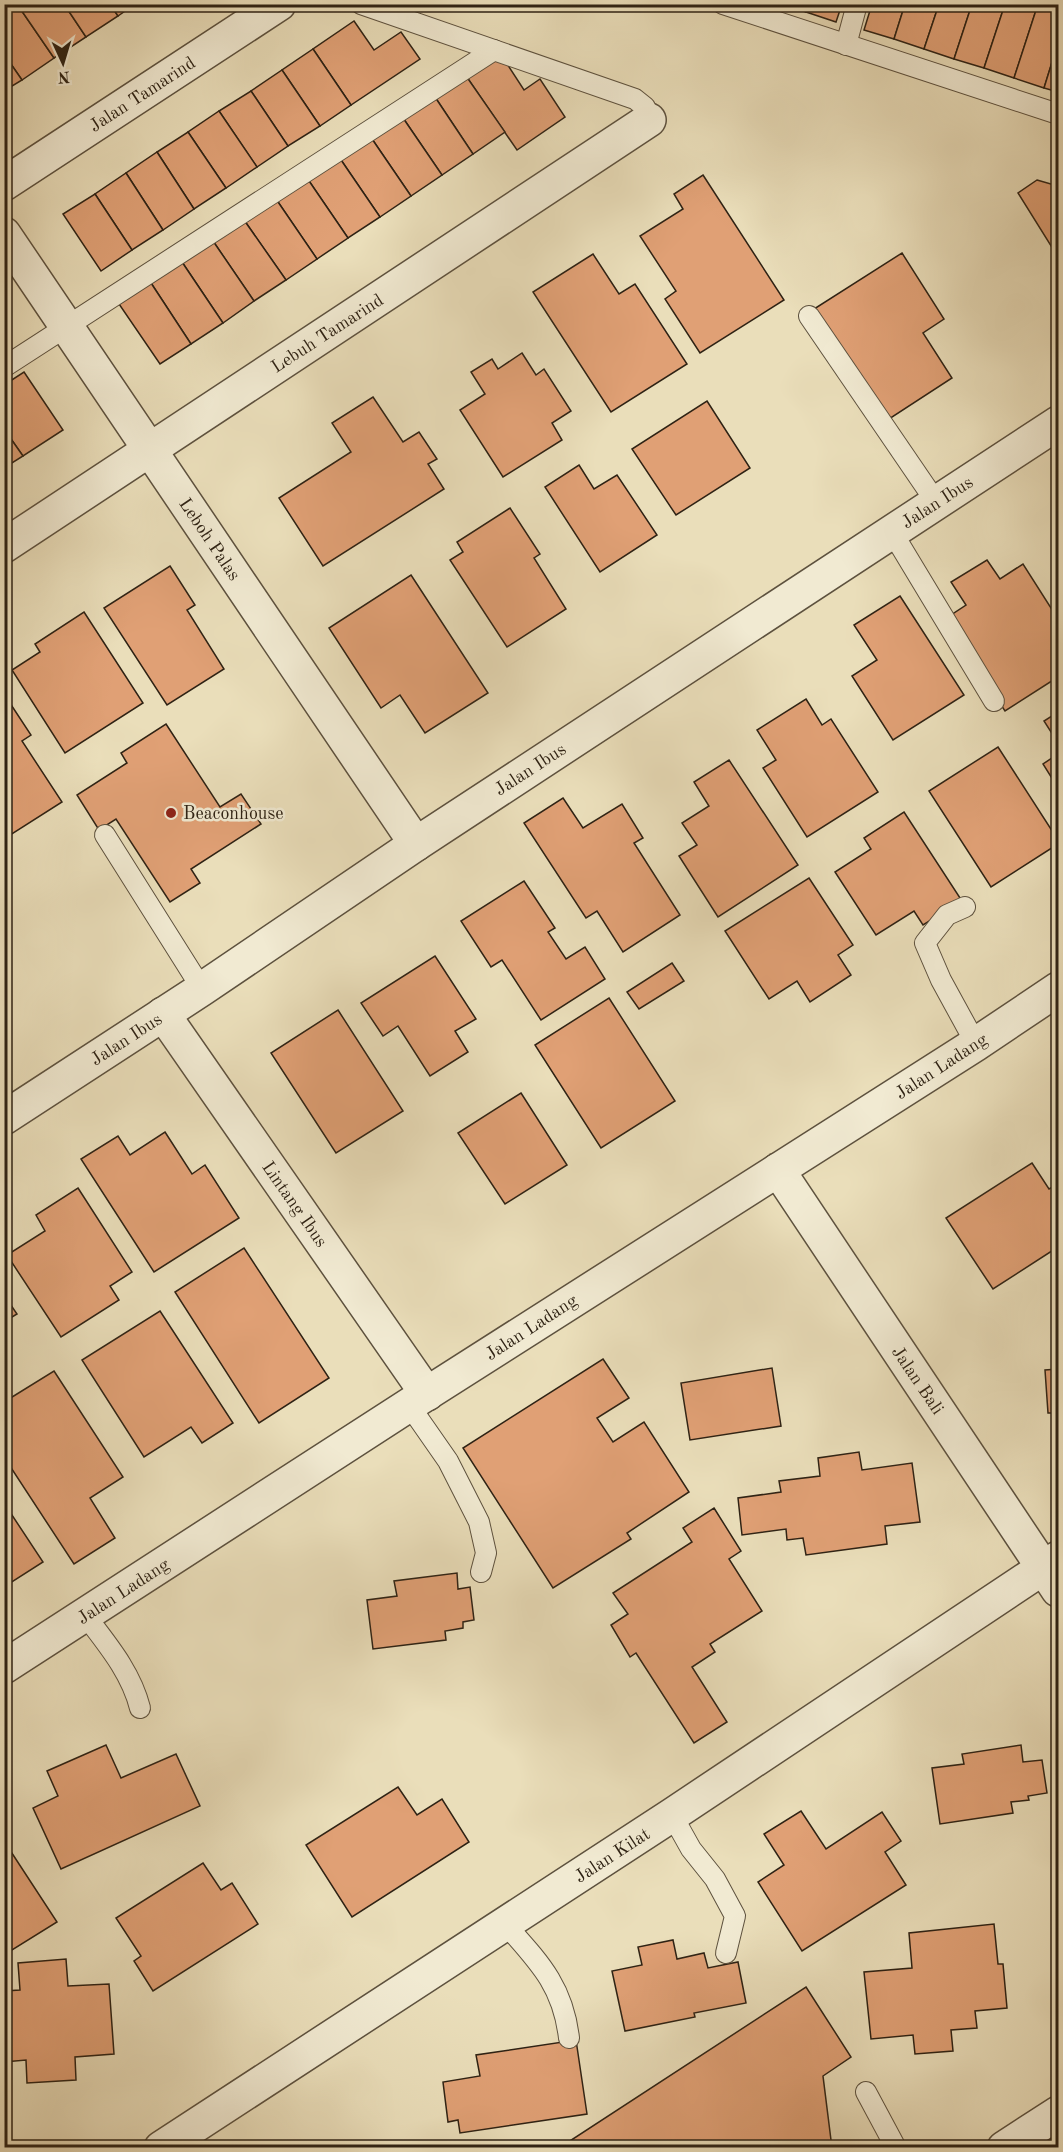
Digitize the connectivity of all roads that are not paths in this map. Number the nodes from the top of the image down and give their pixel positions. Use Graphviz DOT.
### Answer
graph roads {
  1 [pos="279,4"];
  2 [pos="361,4"];
  3 [pos="723,4"];
  4 [pos="858,4"];
  5 [pos="846,45"];
  6 [pos="494,50"];
  7 [pos="1059,114"];
  8 [pos="649,120"];
  9 [pos="4,184"];
  10 [pos="4,234"];
  11 [pos="809,316"];
  12 [pos="67,327"];
  13 [pos="4,368"];
  14 [pos="1059,423"];
  15 [pos="150,450"];
  16 [pos="936,502"];
  17 [pos="892,532"];
  18 [pos="4,546"];
  19 [pos="994,700"];
  20 [pos="105,835"];
  21 [pos="416,844"];
  22 [pos="965,907"];
  23 [pos="202,989"];
  24 [pos="1059,989"];
  25 [pos="163,1014"];
  26 [pos="975,1044"];
  27 [pos="4,1118"];
  28 [pos="778,1170"];
  29 [pos="418,1400"];
  30 [pos="481,1572"];
  31 [pos="1054,1572"];
  32 [pos="86,1615"];
  33 [pos="4,1667"];
  34 [pos="140,1707"];
  35 [pos="672,1815"];
  36 [pos="506,1924"];
  37 [pos="726,1953"];
  38 [pos="569,2038"];
  39 [pos="866,2092"];
  40 [pos="1059,2113"];
  41 [pos="161,2148"];
  42 [pos="896,2148"];
  43 [pos="1004,2148"];
  1 -- 9 [label="street, Jalan Tamarind"];
  2 -- 6 [label="lane"];
  3 -- 5 [label="lane"];
  4 -- 5 [label="lane"];
  5 -- 7 [label="lane"];
  6 -- 8 [label="lane"];
  6 -- 12 [label="lane"];
  8 -- 15 [label="street, Lebuh Tamarind"];
  10 -- 12 [label="street, Leboh Palas"];
  11 -- 16 [label="lane"];
  12 -- 13 [label="lane"];
  12 -- 15 [label="street, Leboh Palas"];
  14 -- 16 [label="street, Jalan Ibus"];
  15 -- 18 [label="street, Lebuh Tamarind"];
  15 -- 21 [label="street, Leboh Palas"];
  16 -- 17 [label="street, Jalan Ibus"];
  17 -- 19 [label="lane"];
  17 -- 21 [label="street, Jalan Ibus"];
  20 -- 23 [label="lane"];
  21 -- 23 [label="street, Jalan Ibus"];
  22 -- 26 [label="lane"];
  23 -- 25 [label="street, Jalan Ibus"];
  24 -- 26 [label="street, Jalan Ladang"];
  25 -- 27 [label="street, Jalan Ibus"];
  25 -- 29 [label="street, Lintang Ibus"];
  26 -- 28 [label="street, Jalan Ladang"];
  28 -- 29 [label="street, Jalan Ladang"];
  28 -- 31 [label="street, Jalan Bali"];
  29 -- 30 [label="lane"];
  29 -- 32 [label="street, Jalan Ladang"];
  31 -- 35 [label="street, Jalan Kilat"];
  32 -- 33 [label="street, Jalan Ladang"];
  32 -- 34 [label="lane"];
  35 -- 36 [label="street, Jalan Kilat"];
  35 -- 37 [label="lane"];
  36 -- 38 [label="lane"];
  36 -- 41 [label="street, Jalan Kilat"];
  39 -- 42 [label="lane"];
  40 -- 43 [label="street"];
}
